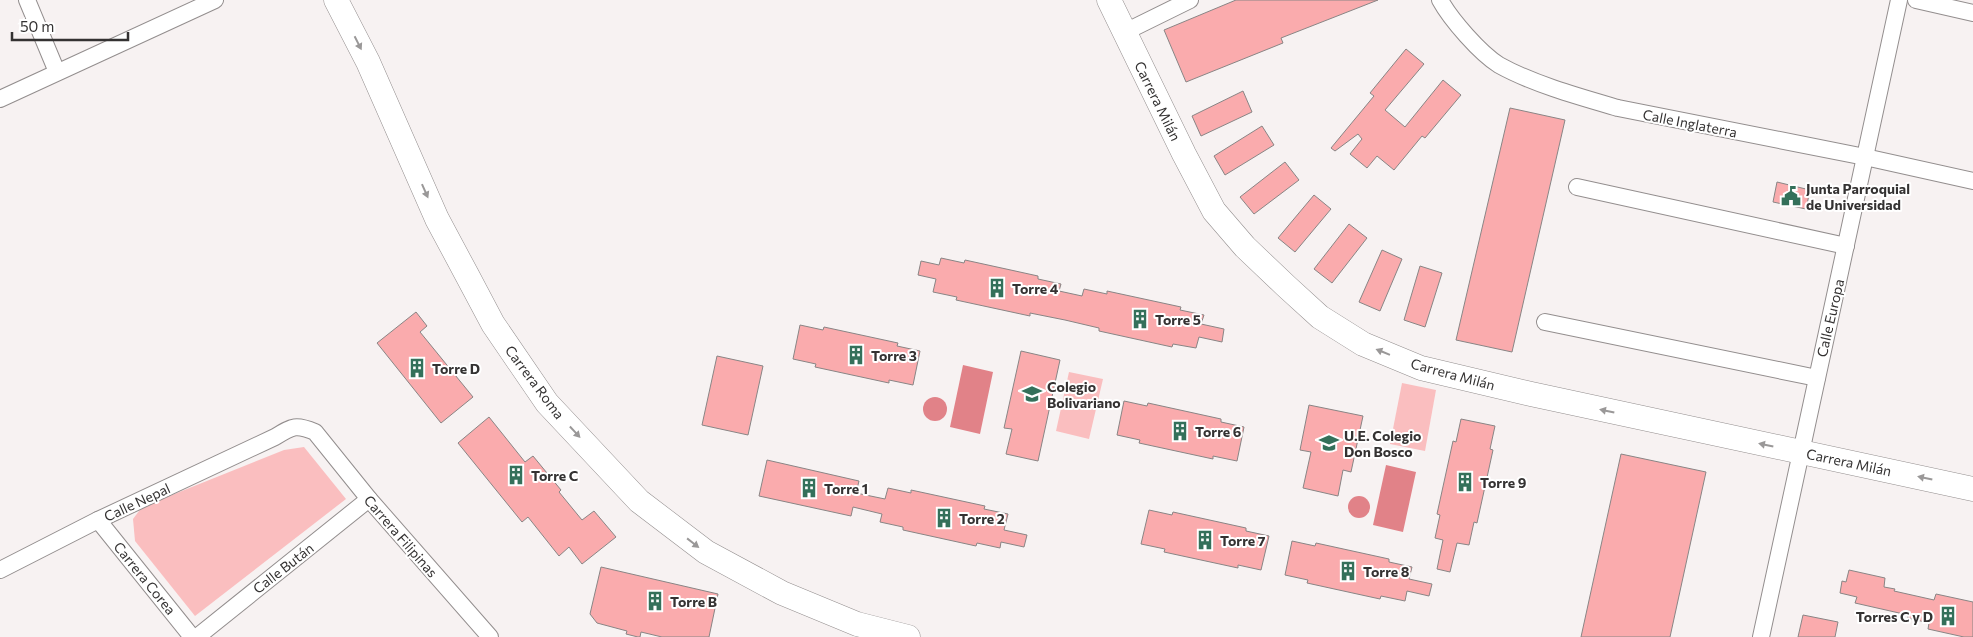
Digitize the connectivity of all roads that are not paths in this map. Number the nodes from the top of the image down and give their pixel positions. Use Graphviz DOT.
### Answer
graph roads {
  1 [pos="27,0"];
  2 [pos="215,0"];
  3 [pos="336,0"];
  4 [pos="1109,0"];
  5 [pos="1189,0"];
  6 [pos="1440,0"];
  7 [pos="1899,0"];
  8 [pos="1916,0"];
  9 [pos="1973,13"];
  10 [pos="1125,32"];
  11 [pos="57,72"];
  12 [pos="0,99"];
  13 [pos="1865,157"];
  14 [pos="1973,181"];
  15 [pos="1577,187"];
  16 [pos="1846,246"];
  17 [pos="1545,322"];
  18 [pos="1817,378"];
  19 [pos="315,432"];
  20 [pos="1802,452"];
  21 [pos="1973,489"];
  22 [pos="370,499"];
  23 [pos="98,520"];
  24 [pos="0,570"];
  25 [pos="488,636"];
  26 [pos="192,637"];
  27 [pos="196,637"];
  28 [pos="908,637"];
  29 [pos="1761,637"];
  1 -- 11 [label="street"];
  2 -- 11 [label="street"];
  3 -- 28 [label="street, Carrera Roma, one-way"];
  4 -- 10 [label="street, Carrera Milán"];
  5 -- 10 [label="street"];
  6 -- 13 [label="street, Calle Inglaterra"];
  7 -- 13 [label="street, Calle Europa"];
  8 -- 9 [label="street"];
  20 -- 10 [label="street, Carrera Milán, one-way"];
  11 -- 12 [label="street"];
  13 -- 14 [label="street, Calle Inglaterra"];
  13 -- 16 [label="street, Calle Europa"];
  15 -- 16 [label="street"];
  16 -- 18 [label="street, Calle Europa"];
  17 -- 18 [label="street"];
  18 -- 20 [label="street, Calle Europa"];
  19 -- 22 [label="street, Carrera Filipinas"];
  19 -- 23 [label="street, Calle Nepal"];
  21 -- 20 [label="street, Carrera Milán, one-way"];
  20 -- 29 [label="street, Calle Europa"];
  22 -- 25 [label="street, Carrera Filipinas"];
  22 -- 27 [label="street, Calle Bután"];
  23 -- 24 [label="street, Calle Nepal"];
  23 -- 26 [label="street, Carrera Corea"];
}
